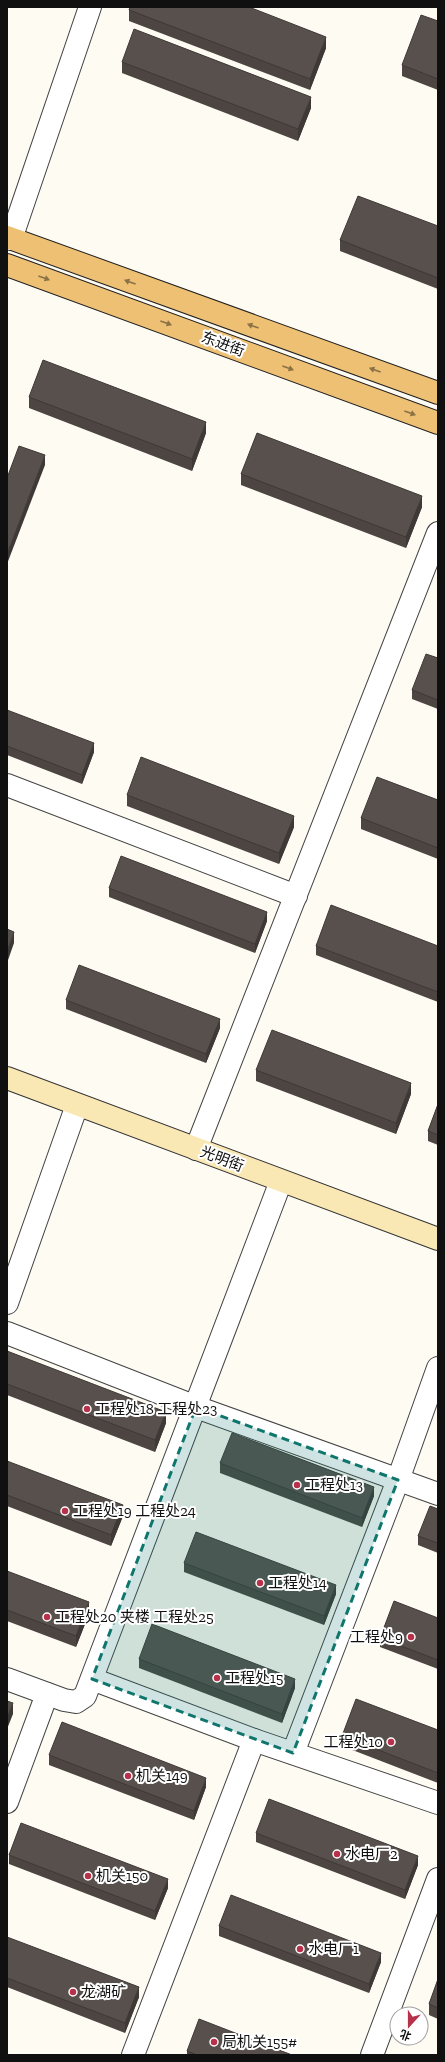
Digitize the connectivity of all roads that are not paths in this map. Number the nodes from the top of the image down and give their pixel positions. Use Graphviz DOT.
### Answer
graph roads {
  1 [pos="90,7"];
  2 [pos="9,238"];
  3 [pos="7,265"];
  4 [pos="438,393"];
  5 [pos="438,423"];
  6 [pos="438,532"];
  7 [pos="7,785"];
  8 [pos="296,896"];
  9 [pos="7,1078"];
  10 [pos="77,1105"];
  11 [pos="196,1149"];
  12 [pos="281,1181"];
  13 [pos="438,1239"];
  14 [pos="7,1302"];
  15 [pos="7,1334"];
  16 [pos="438,1368"];
  17 [pos="196,1407"];
  18 [pos="398,1480"];
  19 [pos="438,1494"];
  20 [pos="7,1679"];
  21 [pos="92,1679"];
  22 [pos="47,1694"];
  23 [pos="254,1740"];
  24 [pos="293,1754"];
  25 [pos="7,1802"];
  26 [pos="438,1803"];
  27 [pos="438,1879"];
  28 [pos="133,2055"];
  29 [pos="372,2055"];
  1 -- 2 [label="street"];
  4 -- 2 [label="main road, 东进街, one-way"];
  3 -- 5 [label="main road, 东进街, one-way"];
  6 -- 8 [label="street"];
  7 -- 8 [label="street"];
  8 -- 11 [label="street"];
  9 -- 10 [label="main road, 光明街"];
  10 -- 11 [label="main road, 光明街"];
  10 -- 14 [label="street"];
  11 -- 12 [label="main road, 光明街"];
  12 -- 13 [label="main road, 光明街"];
  12 -- 17 [label="street"];
  15 -- 17 [label="street"];
  16 -- 18 [label="street"];
  17 -- 18 [label="street"];
  17 -- 21 [label="street"];
  18 -- 19 [label="street"];
  18 -- 24 [label="street"];
  20 -- 22 [label="street"];
  21 -- 22 [label="street"];
  21 -- 23 [label="street"];
  22 -- 25 [label="street"];
  23 -- 24 [label="street"];
  23 -- 28 [label="street"];
  24 -- 26 [label="street"];
  27 -- 29 [label="street"];
}
